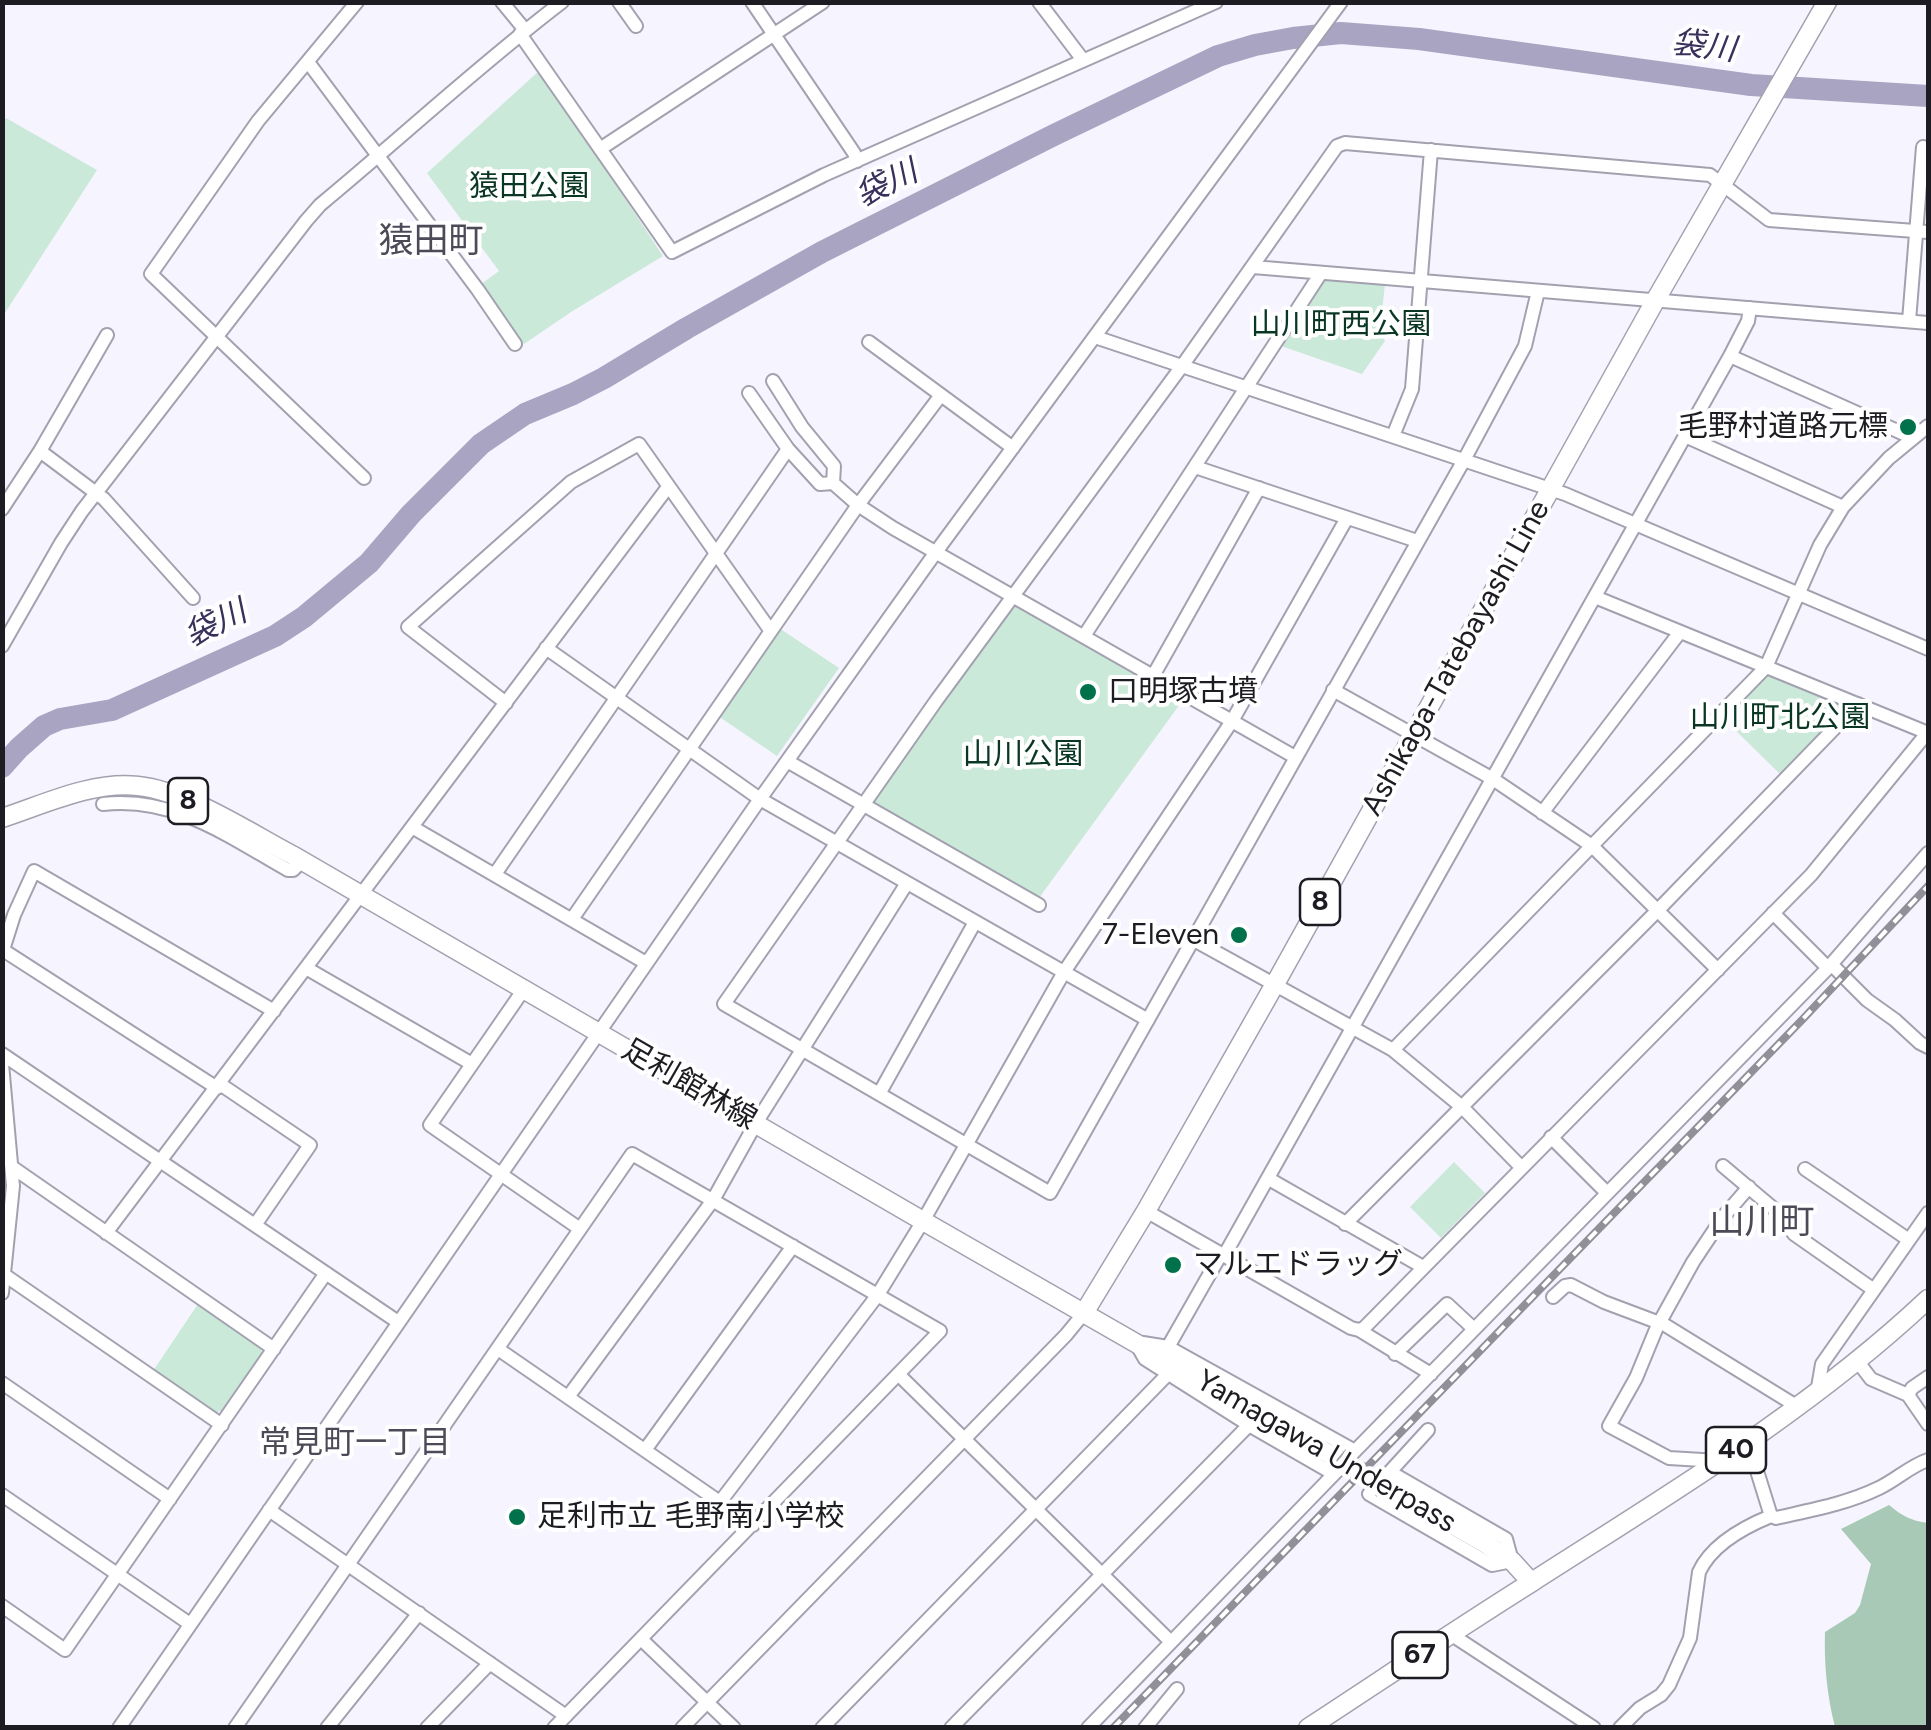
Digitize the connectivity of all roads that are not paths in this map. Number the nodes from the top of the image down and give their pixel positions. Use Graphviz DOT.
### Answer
graph roads {
  1 [pos="357,2"];
  2 [pos="502,2"];
  3 [pos="562,2"];
  4 [pos="618,2"];
  5 [pos="752,2"];
  6 [pos="823,2"];
  7 [pos="1039,2"];
  8 [pos="1216,2"];
  9 [pos="1341,2"];
  10 [pos="1826,2"];
  11 [pos="636,26"];
  12 [pos="523,32"];
  13 [pos="774,36"];
  14 [pos="1082,60"];
  15 [pos="308,62"];
  16 [pos="1923,147"];
  17 [pos="600,149"];
  18 [pos="1431,150"];
  19 [pos="379,156"];
  20 [pos="857,160"];
  21 [pos="1722,183"];
  22 [pos="1922,231"];
  23 [pos="1253,267"];
  24 [pos="1321,273"];
  25 [pos="1420,281"];
  26 [pos="1538,291"];
  27 [pos="1656,301"];
  28 [pos="1750,308"];
  29 [pos="1909,321"];
  30 [pos="1928,323"];
  31 [pos="107,335"];
  32 [pos="217,336"];
  33 [pos="1095,337"];
  34 [pos="868,342"];
  35 [pos="515,344"];
  36 [pos="1730,356"];
  37 [pos="1182,366"];
  38 [pos="773,381"];
  39 [pos="1247,388"];
  40 [pos="748,393"];
  41 [pos="940,395"];
  42 [pos="1928,426"];
  43 [pos="1393,436"];
  44 [pos="1685,436"];
  45 [pos="1913,438"];
  46 [pos="1013,448"];
  47 [pos="788,449"];
  48 [pos="40,451"];
  49 [pos="1464,460"];
  50 [pos="1195,467"];
  51 [pos="364,478"];
  52 [pos="834,483"];
  53 [pos="668,487"];
  54 [pos="1259,488"];
  55 [pos="1550,489"];
  56 [pos="96,492"];
  57 [pos="858,505"];
  58 [pos="1843,506"];
  59 [pos="2,509"];
  60 [pos="1347,518"];
  61 [pos="1636,524"];
  62 [pos="1418,541"];
  63 [pos="717,552"];
  64 [pos="936,552"];
  65 [pos="1800,595"];
  66 [pos="1013,596"];
  67 [pos="1596,597"];
  68 [pos="194,598"];
  69 [pos="8,624"];
  70 [pos="770,630"];
  71 [pos="1680,632"];
  72 [pos="1084,636"];
  73 [pos="2,646"];
  74 [pos="546,648"];
  75 [pos="1928,649"];
  76 [pos="1766,667"];
  77 [pos="1153,676"];
  78 [pos="1334,690"];
  79 [pos="616,698"];
  80 [pos="506,703"];
  81 [pos="1858,704"];
  82 [pos="1232,721"];
  83 [pos="1928,733"];
  84 [pos="1414,735"];
  85 [pos="689,749"];
  86 [pos="1296,757"];
  87 [pos="787,761"];
  88 [pos="1493,779"];
  89 [pos="760,799"];
  90 [pos="102,804"];
  91 [pos="864,804"];
  92 [pos="1542,813"];
  93 [pos="2,818"];
  94 [pos="412,827"];
  95 [pos="838,843"];
  96 [pos="1592,846"];
  97 [pos="1928,853"];
  98 [pos="302,861"];
  99 [pos="495,874"];
  100 [pos="907,883"];
  101 [pos="361,896"];
  102 [pos="1039,905"];
  103 [pos="1658,910"];
  104 [pos="1773,912"];
  105 [pos="572,919"];
  106 [pos="976,922"];
  107 [pos="1194,940"];
  108 [pos="3,952"];
  109 [pos="646,963"];
  110 [pos="1829,966"];
  111 [pos="306,968"];
  112 [pos="1718,970"];
  113 [pos="1064,972"];
  114 [pos="1274,984"];
  115 [pos="524,989"];
  116 [pos="274,1012"];
  117 [pos="1148,1020"];
  118 [pos="1354,1027"];
  119 [pos="598,1033"];
  120 [pos="1928,1047"];
  121 [pos="802,1049"];
  122 [pos="1393,1050"];
  123 [pos="2,1054"];
  124 [pos="2,1064"];
  125 [pos="472,1064"];
  126 [pos="219,1086"];
  127 [pos="879,1094"];
  128 [pos="1462,1107"];
  129 [pos="756,1123"];
  130 [pos="1551,1137"];
  131 [pos="966,1144"];
  132 [pos="161,1162"];
  133 [pos="1723,1166"];
  134 [pos="1521,1167"];
  135 [pos="12,1168"];
  136 [pos="1805,1169"];
  137 [pos="500,1174"];
  138 [pos="1269,1179"];
  139 [pos="1748,1187"];
  140 [pos="1608,1192"];
  141 [pos="713,1200"];
  142 [pos="1146,1211"];
  143 [pos="1928,1213"];
  144 [pos="922,1221"];
  145 [pos="1345,1224"];
  146 [pos="255,1226"];
  147 [pos="580,1229"];
  148 [pos="106,1233"];
  149 [pos="1909,1240"];
  150 [pos="793,1246"];
  151 [pos="1223,1255"];
  152 [pos="1424,1266"];
  153 [pos="326,1273"];
  154 [pos="6,1276"];
  155 [pos="1874,1290"];
  156 [pos="2,1293"];
  157 [pos="877,1296"];
  158 [pos="1552,1297"];
  159 [pos="1928,1299"];
  160 [pos="1084,1313"];
  161 [pos="398,1322"];
  162 [pos="1659,1324"];
  163 [pos="1474,1329"];
  164 [pos="1359,1330"];
  165 [pos="1136,1342"];
  166 [pos="498,1348"];
  167 [pos="274,1349"];
  168 [pos="1395,1354"];
  169 [pos="1168,1360"];
  170 [pos="1858,1362"];
  171 [pos="1431,1374"];
  172 [pos="899,1375"];
  173 [pos="1928,1377"];
  174 [pos="2,1383"];
  175 [pos="1817,1392"];
  176 [pos="1908,1394"];
  177 [pos="568,1397"];
  178 [pos="1798,1407"];
  179 [pos="222,1424"];
  180 [pos="1248,1424"];
  181 [pos="1928,1424"];
  182 [pos="1428,1430"];
  183 [pos="963,1440"];
  184 [pos="1748,1442"];
  185 [pos="645,1450"];
  186 [pos="1354,1452"];
  187 [pos="1928,1460"];
  188 [pos="1719,1462"];
  189 [pos="1335,1472"];
  190 [pos="1389,1473"];
  191 [pos="2,1494"];
  192 [pos="170,1499"];
  193 [pos="720,1502"];
  194 [pos="269,1510"];
  195 [pos="1036,1511"];
  196 [pos="1771,1516"];
  197 [pos="754,1525"];
  198 [pos="1512,1561"];
  199 [pos="349,1565"];
  200 [pos="1101,1574"];
  201 [pos="118,1575"];
  202 [pos="1531,1582"];
  203 [pos="2,1606"];
  204 [pos="419,1613"];
  205 [pos="190,1624"];
  206 [pos="1452,1635"];
  207 [pos="641,1639"];
  208 [pos="1171,1642"];
  209 [pos="490,1663"];
  210 [pos="1177,1689"];
  211 [pos="708,1702"];
  212 [pos="566,1716"];
  213 [pos="120,1728"];
  214 [pos="235,1728"];
  215 [pos="327,1728"];
  216 [pos="426,1728"];
  217 [pos="554,1728"];
  218 [pos="682,1728"];
  219 [pos="734,1728"];
  220 [pos="822,1728"];
  221 [pos="952,1728"];
  222 [pos="1088,1728"];
  223 [pos="1145,1728"];
  224 [pos="1308,1728"];
  225 [pos="1594,1728"];
  226 [pos="1620,1728"];
  1 -- 15 [label="street"];
  2 -- 12 [label="street"];
  3 -- 12 [label="street"];
  4 -- 11 [label="street"];
  5 -- 13 [label="street"];
  6 -- 13 [label="street"];
  7 -- 14 [label="street"];
  8 -- 14 [label="street"];
  9 -- 33 [label="street"];
  10 -- 21 [label="main road, Ashikaga-Tatebayashi Line / 8"];
  12 -- 17 [label="street"];
  12 -- 19 [label="street"];
  13 -- 17 [label="street"];
  13 -- 20 [label="street"];
  14 -- 20 [label="street"];
  15 -- 19 [label="street"];
  15 -- 32 [label="street"];
  16 -- 22 [label="street"];
  17 -- 20 [label="street"];
  18 -- 21 [label="street"];
  18 -- 23 [label="street"];
  18 -- 25 [label="street"];
  19 -- 32 [label="street"];
  19 -- 35 [label="street"];
  21 -- 22 [label="street"];
  21 -- 27 [label="main road, Ashikaga-Tatebayashi Line / 8"];
  22 -- 29 [label="street"];
  23 -- 24 [label="street"];
  23 -- 37 [label="street"];
  24 -- 25 [label="street"];
  24 -- 39 [label="street"];
  25 -- 26 [label="street"];
  25 -- 43 [label="street"];
  26 -- 27 [label="street"];
  26 -- 49 [label="street"];
  27 -- 28 [label="street"];
  27 -- 55 [label="main road, Ashikaga-Tatebayashi Line / 8"];
  28 -- 29 [label="street"];
  28 -- 36 [label="street"];
  29 -- 30 [label="street"];
  31 -- 48 [label="street"];
  32 -- 51 [label="street"];
  32 -- 56 [label="street"];
  33 -- 37 [label="street"];
  33 -- 46 [label="street"];
  34 -- 41 [label="street"];
  36 -- 44 [label="street"];
  36 -- 45 [label="street"];
  37 -- 39 [label="street"];
  37 -- 66 [label="street"];
  38 -- 52 [label="street"];
  39 -- 43 [label="street"];
  39 -- 50 [label="street"];
  40 -- 47 [label="street"];
  41 -- 46 [label="street"];
  41 -- 57 [label="street"];
  42 -- 45 [label="street"];
  43 -- 49 [label="street"];
  44 -- 58 [label="street"];
  44 -- 61 [label="street"];
  45 -- 58 [label="street"];
  46 -- 64 [label="street"];
  47 -- 52 [label="street"];
  47 -- 63 [label="street"];
  48 -- 56 [label="street"];
  48 -- 59 [label="street"];
  49 -- 55 [label="street"];
  49 -- 62 [label="street"];
  50 -- 54 [label="street"];
  50 -- 72 [label="street"];
  52 -- 57 [label="street"];
  53 -- 63 [label="street"];
  53 -- 74 [label="street"];
  53 -- 80 [label="street"];
  54 -- 60 [label="street"];
  54 -- 77 [label="street"];
  55 -- 61 [label="street"];
  55 -- 84 [label="main road, Ashikaga-Tatebayashi Line / 8"];
  56 -- 68 [label="street"];
  56 -- 69 [label="street"];
  57 -- 64 [label="street"];
  57 -- 70 [label="street"];
  58 -- 65 [label="street"];
  60 -- 62 [label="street"];
  60 -- 82 [label="street"];
  61 -- 65 [label="street"];
  61 -- 67 [label="street"];
  62 -- 78 [label="street"];
  63 -- 70 [label="street"];
  63 -- 79 [label="street"];
  64 -- 66 [label="street"];
  64 -- 87 [label="street"];
  65 -- 75 [label="street"];
  65 -- 76 [label="street"];
  66 -- 72 [label="street"];
  66 -- 91 [label="street"];
  67 -- 71 [label="street"];
  67 -- 88 [label="street"];
  69 -- 73 [label="street"];
  70 -- 85 [label="street"];
  71 -- 76 [label="street"];
  71 -- 92 [label="street"];
  72 -- 77 [label="street"];
  74 -- 79 [label="street"];
  74 -- 80 [label="street"];
  76 -- 81 [label="street"];
  76 -- 96 [label="street"];
  77 -- 82 [label="street"];
  78 -- 84 [label="street"];
  78 -- 86 [label="street"];
  79 -- 85 [label="street"];
  79 -- 99 [label="street"];
  80 -- 94 [label="street"];
  81 -- 83 [label="street"];
  81 -- 103 [label="street"];
  82 -- 86 [label="street"];
  82 -- 113 [label="street"];
  83 -- 104 [label="street"];
  84 -- 88 [label="street"];
  84 -- 114 [label="main road, Ashikaga-Tatebayashi Line / 8"];
  85 -- 89 [label="street"];
  85 -- 105 [label="street"];
  86 -- 107 [label="street"];
  87 -- 89 [label="street"];
  87 -- 91 [label="street"];
  88 -- 92 [label="street"];
  88 -- 118 [label="street"];
  89 -- 95 [label="street"];
  89 -- 109 [label="street"];
  90 -- 98 [label="street"];
  91 -- 95 [label="street"];
  91 -- 102 [label="street"];
  92 -- 96 [label="street"];
  93 -- 98 [label="main road, 8"];
  94 -- 99 [label="street"];
  94 -- 101 [label="street"];
  95 -- 100 [label="street"];
  95 -- 121 [label="street"];
  96 -- 103 [label="street"];
  96 -- 122 [label="street"];
  97 -- 110 [label="street"];
  98 -- 101 [label="main road, 足利館林線 / 8"];
  99 -- 105 [label="street"];
  100 -- 106 [label="street"];
  100 -- 121 [label="street"];
  101 -- 111 [label="street"];
  101 -- 115 [label="main road, 足利館林線 / 8"];
  103 -- 112 [label="street"];
  103 -- 128 [label="street"];
  104 -- 110 [label="street"];
  104 -- 112 [label="street"];
  105 -- 109 [label="street"];
  106 -- 113 [label="street"];
  106 -- 127 [label="street"];
  107 -- 114 [label="street"];
  107 -- 117 [label="street"];
  108 -- 116 [label="street"];
  108 -- 126 [label="street"];
  109 -- 119 [label="street"];
  110 -- 120 [label="street"];
  110 -- 140 [label="street"];
  111 -- 116 [label="street"];
  111 -- 125 [label="street"];
  112 -- 130 [label="street"];
  113 -- 117 [label="street"];
  113 -- 131 [label="street"];
  114 -- 118 [label="street"];
  114 -- 142 [label="main road, Ashikaga-Tatebayashi Line / 8"];
  115 -- 119 [label="main road, 足利館林線 / 8"];
  115 -- 125 [label="street"];
  116 -- 126 [label="street"];
  117 -- 131 [label="street"];
  118 -- 122 [label="street"];
  118 -- 138 [label="street"];
  119 -- 129 [label="main road, 足利館林線 / 8"];
  119 -- 137 [label="street"];
  121 -- 127 [label="street"];
  121 -- 129 [label="street"];
  122 -- 128 [label="street"];
  123 -- 132 [label="street"];
  124 -- 135 [label="street"];
  125 -- 137 [label="street"];
  126 -- 132 [label="street"];
  126 -- 146 [label="street"];
  127 -- 131 [label="street"];
  128 -- 134 [label="street"];
  128 -- 145 [label="street"];
  129 -- 141 [label="street"];
  129 -- 144 [label="main road, 足利館林線 / 8"];
  130 -- 134 [label="street"];
  130 -- 140 [label="street"];
  131 -- 144 [label="street"];
  132 -- 146 [label="street"];
  132 -- 148 [label="street"];
  133 -- 139 [label="street"];
  134 -- 152 [label="street"];
  135 -- 148 [label="street"];
  135 -- 154 [label="street"];
  136 -- 149 [label="street"];
  137 -- 147 [label="street"];
  137 -- 161 [label="street"];
  138 -- 145 [label="street"];
  138 -- 151 [label="street"];
  139 -- 155 [label="street"];
  139 -- 162 [label="street"];
  140 -- 163 [label="street"];
  141 -- 147 [label="street"];
  141 -- 150 [label="street"];
  141 -- 177 [label="street"];
  142 -- 151 [label="street"];
  142 -- 160 [label="main road, Ashikaga-Tatebayashi Line / 8"];
  143 -- 149 [label="street"];
  144 -- 157 [label="street"];
  144 -- 160 [label="main road, 足利館林線 / 8"];
  145 -- 152 [label="street"];
  146 -- 153 [label="street"];
  147 -- 166 [label="street"];
  148 -- 167 [label="street"];
  149 -- 155 [label="street"];
  150 -- 157 [label="street"];
  150 -- 185 [label="street"];
  151 -- 164 [label="street"];
  151 -- 169 [label="street"];
  152 -- 164 [label="street"];
  153 -- 161 [label="street"];
  153 -- 167 [label="street"];
  154 -- 156 [label="street"];
  154 -- 179 [label="street"];
  155 -- 175 [label="street"];
  157 -- 172 [label="street"];
  157 -- 193 [label="street"];
  158 -- 162 [label="street"];
  159 -- 170 [label="main road, 40"];
  160 -- 165 [label="main road, 足利館林線"];
  160 -- 183 [label="street"];
  161 -- 194 [label="street"];
  162 -- 178 [label="street"];
  162 -- 188 [label="street"];
  163 -- 168 [label="street"];
  163 -- 171 [label="street"];
  164 -- 168 [label="street"];
  165 -- 169 [label="main road, Yamagawa Underpass"];
  166 -- 177 [label="street"];
  166 -- 199 [label="street"];
  167 -- 179 [label="street"];
  168 -- 171 [label="street"];
  169 -- 180 [label="street"];
  169 -- 186 [label="street"];
  169 -- 195 [label="street"];
  169 -- 198 [label="main road, Yamagawa Underpass"];
  170 -- 175 [label="main road, 40"];
  170 -- 176 [label="street"];
  171 -- 186 [label="street"];
  172 -- 183 [label="street"];
  172 -- 197 [label="street"];
  173 -- 176 [label="street"];
  174 -- 192 [label="street"];
  175 -- 178 [label="main road, 40"];
  176 -- 181 [label="street"];
  177 -- 185 [label="street"];
  178 -- 184 [label="main road, 40"];
  179 -- 192 [label="street"];
  180 -- 189 [label="street"];
  180 -- 200 [label="street"];
  182 -- 190 [label="street"];
  183 -- 195 [label="street"];
  183 -- 211 [label="street"];
  184 -- 188 [label="main road, 40"];
  184 -- 196 [label="street"];
  185 -- 193 [label="street"];
  186 -- 189 [label="street, bridge"];
  187 -- 196 [label="street"];
  188 -- 202 [label="main road, 40"];
  189 -- 208 [label="street"];
  190 -- 198 [label="street"];
  190 -- 198 [label="street, bridge"];
  191 -- 201 [label="street"];
  192 -- 201 [label="street"];
  193 -- 197 [label="street"];
  194 -- 199 [label="street"];
  194 -- 205 [label="street"];
  195 -- 200 [label="street"];
  195 -- 220 [label="street"];
  196 -- 226 [label="street"];
  197 -- 207 [label="street"];
  198 -- 202 [label="main road, Yamagawa Underpass"];
  199 -- 204 [label="street"];
  199 -- 214 [label="street"];
  200 -- 208 [label="street"];
  200 -- 221 [label="street"];
  201 -- 203 [label="street"];
  201 -- 205 [label="street"];
  202 -- 206 [label="main road, 67"];
  204 -- 209 [label="street"];
  204 -- 215 [label="street"];
  205 -- 213 [label="street"];
  206 -- 224 [label="main road, 67"];
  206 -- 225 [label="street"];
  207 -- 211 [label="street"];
  207 -- 212 [label="street"];
  208 -- 222 [label="street"];
  209 -- 212 [label="street"];
  209 -- 216 [label="street"];
  210 -- 223 [label="street"];
  211 -- 218 [label="street"];
  211 -- 219 [label="street"];
  212 -- 217 [label="street"];
}
